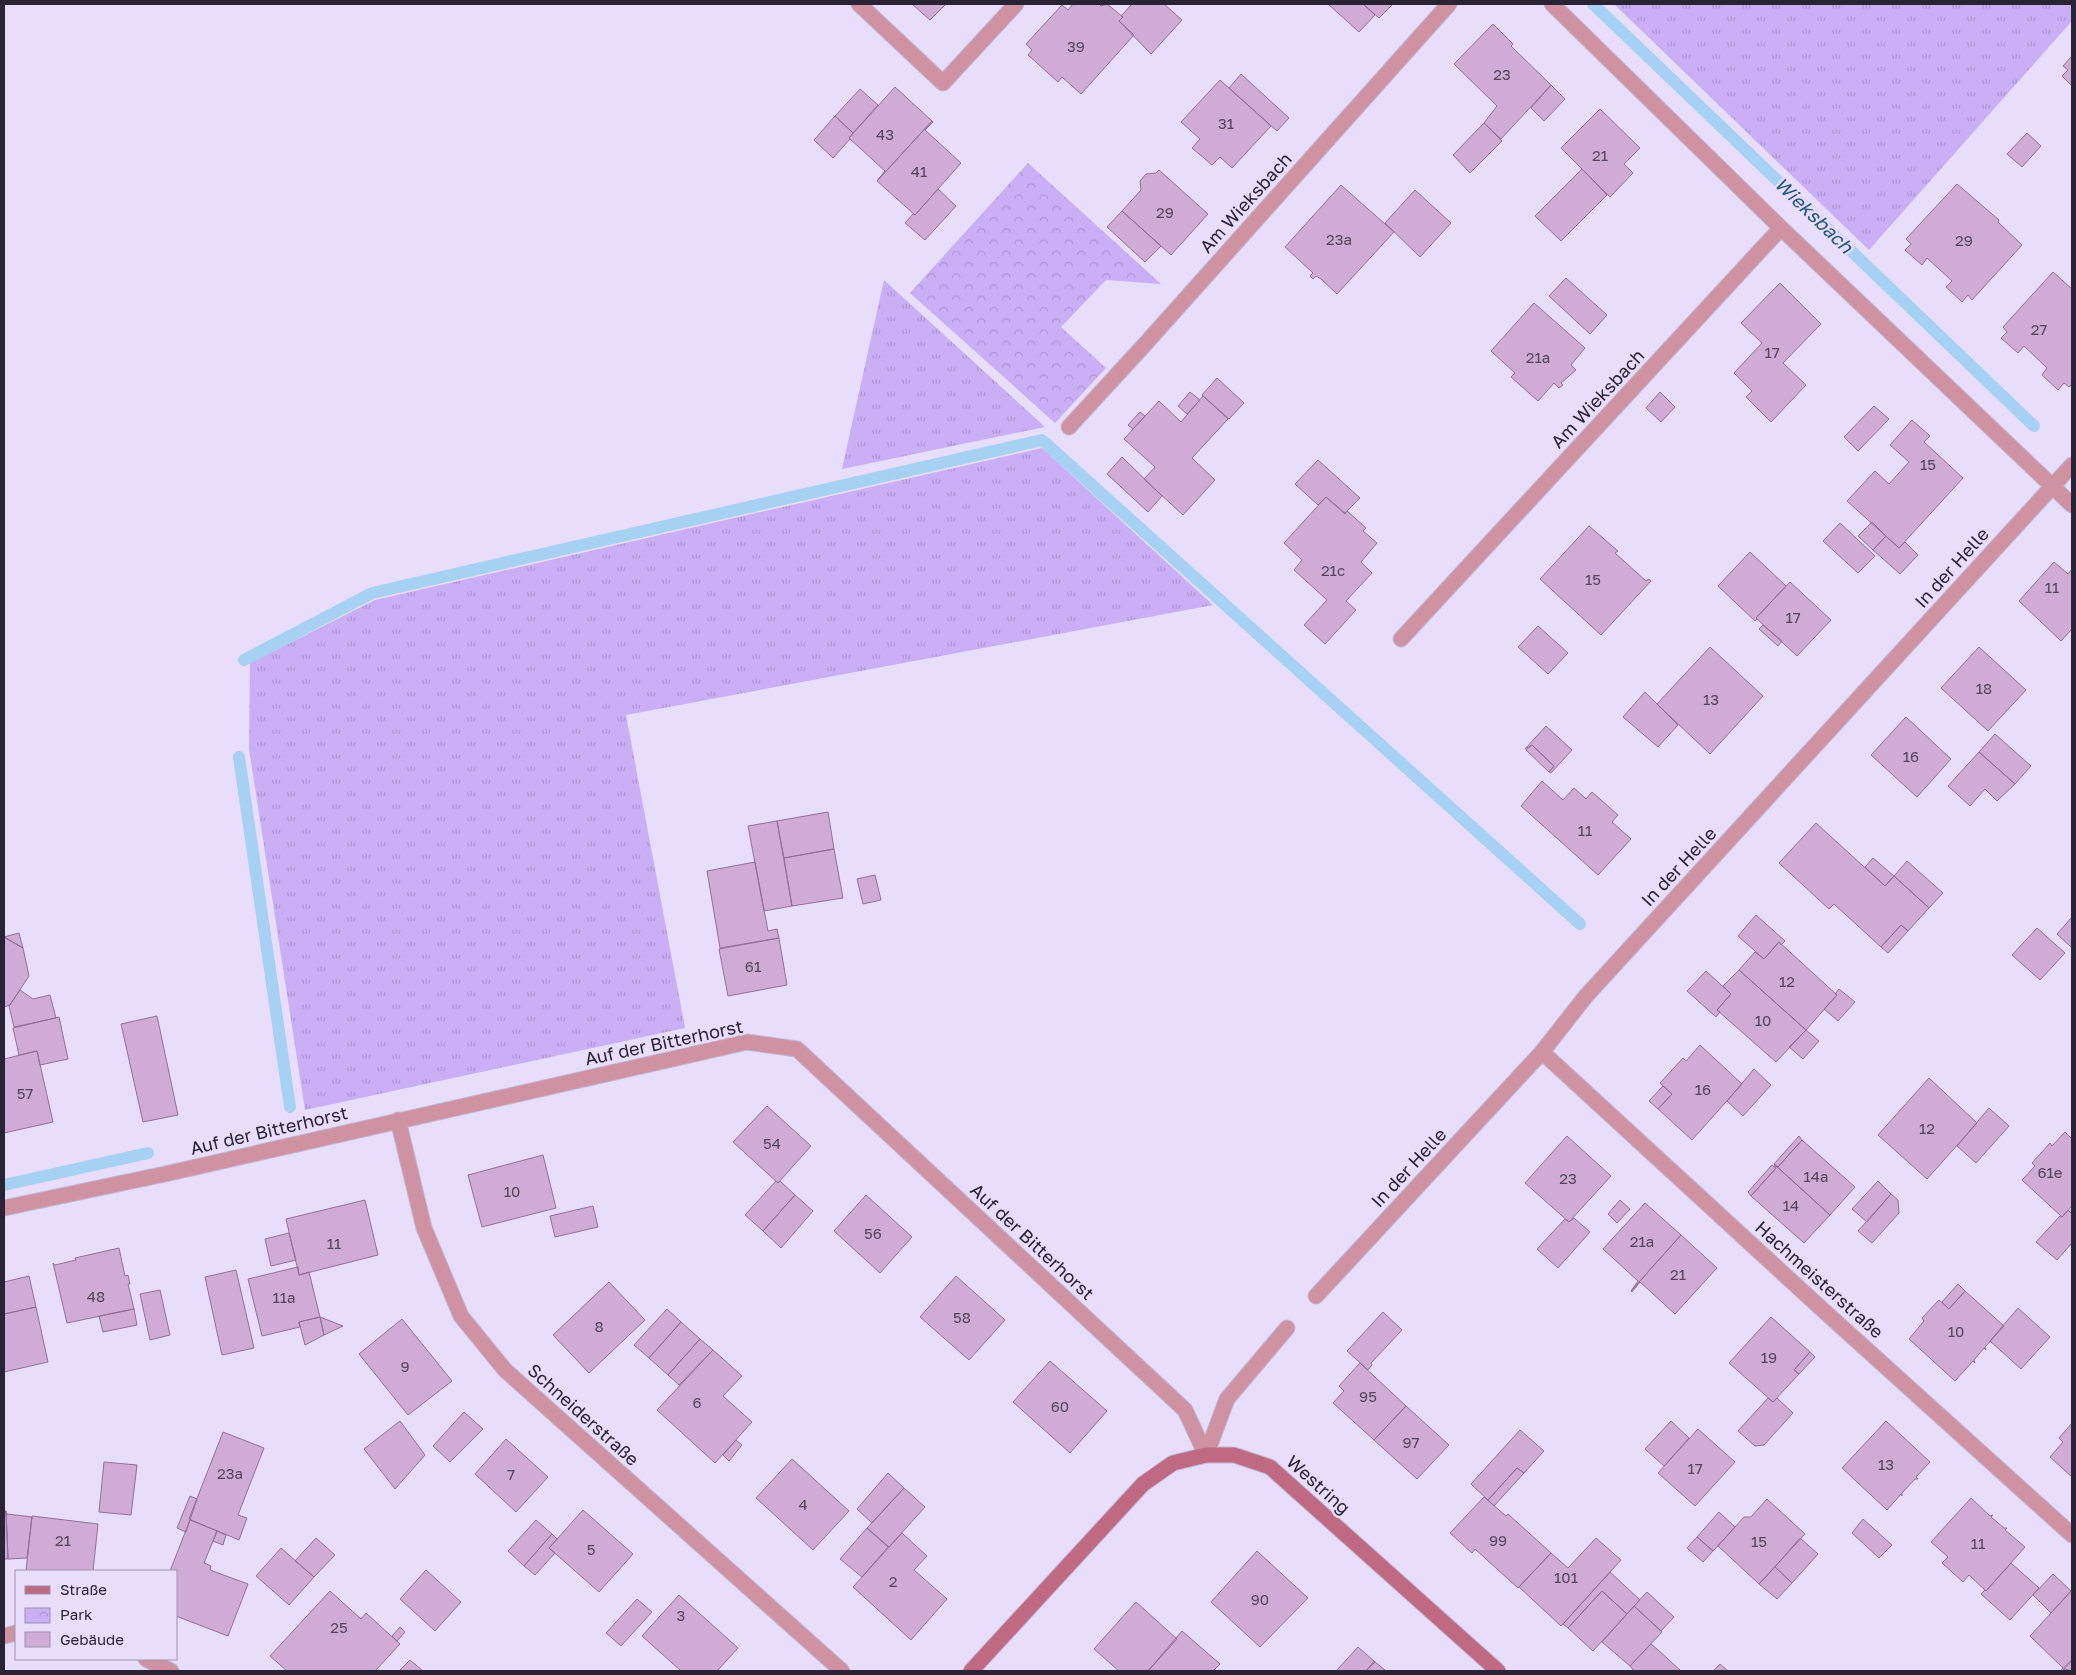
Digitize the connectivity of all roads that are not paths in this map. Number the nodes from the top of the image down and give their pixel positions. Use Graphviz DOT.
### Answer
graph roads {
  1 [pos="859,4"];
  2 [pos="1016,4"];
  3 [pos="1449,4"];
  4 [pos="1552,4"];
  5 [pos="1781,228"];
  6 [pos="1069,426"];
  7 [pos="2072,465"];
  8 [pos="2052,486"];
  9 [pos="2072,506"];
  10 [pos="1401,639"];
  11 [pos="1542,1052"];
  12 [pos="398,1120"];
  13 [pos="4,1208"];
  14 [pos="1316,1296"];
  15 [pos="1287,1328"];
  16 [pos="1206,1455"];
  17 [pos="2072,1534"];
  18 [pos="148,1660"];
  19 [pos="171,1671"];
  20 [pos="842,1671"];
  21 [pos="971,1671"];
  22 [pos="1498,1671"];
  1 -- 2 [label="street"];
  3 -- 6 [label="street, Am Wieksbach"];
  4 -- 5 [label="street"];
  5 -- 8 [label="street"];
  5 -- 10 [label="street, Am Wieksbach"];
  7 -- 8 [label="street, In der Helle"];
  8 -- 9 [label="street"];
  8 -- 11 [label="street, In der Helle"];
  11 -- 14 [label="street, In der Helle"];
  11 -- 17 [label="street, Hachmeisterstraße"];
  12 -- 13 [label="street, Auf der Bitterhorst"];
  12 -- 16 [label="street, Auf der Bitterhorst"];
  12 -- 20 [label="street, Schneiderstraße"];
  15 -- 16 [label="street"];
  16 -- 21 [label="main road, Westring"];
  16 -- 22 [label="main road, Westring"];
  18 -- 19 [label="street"];
}
